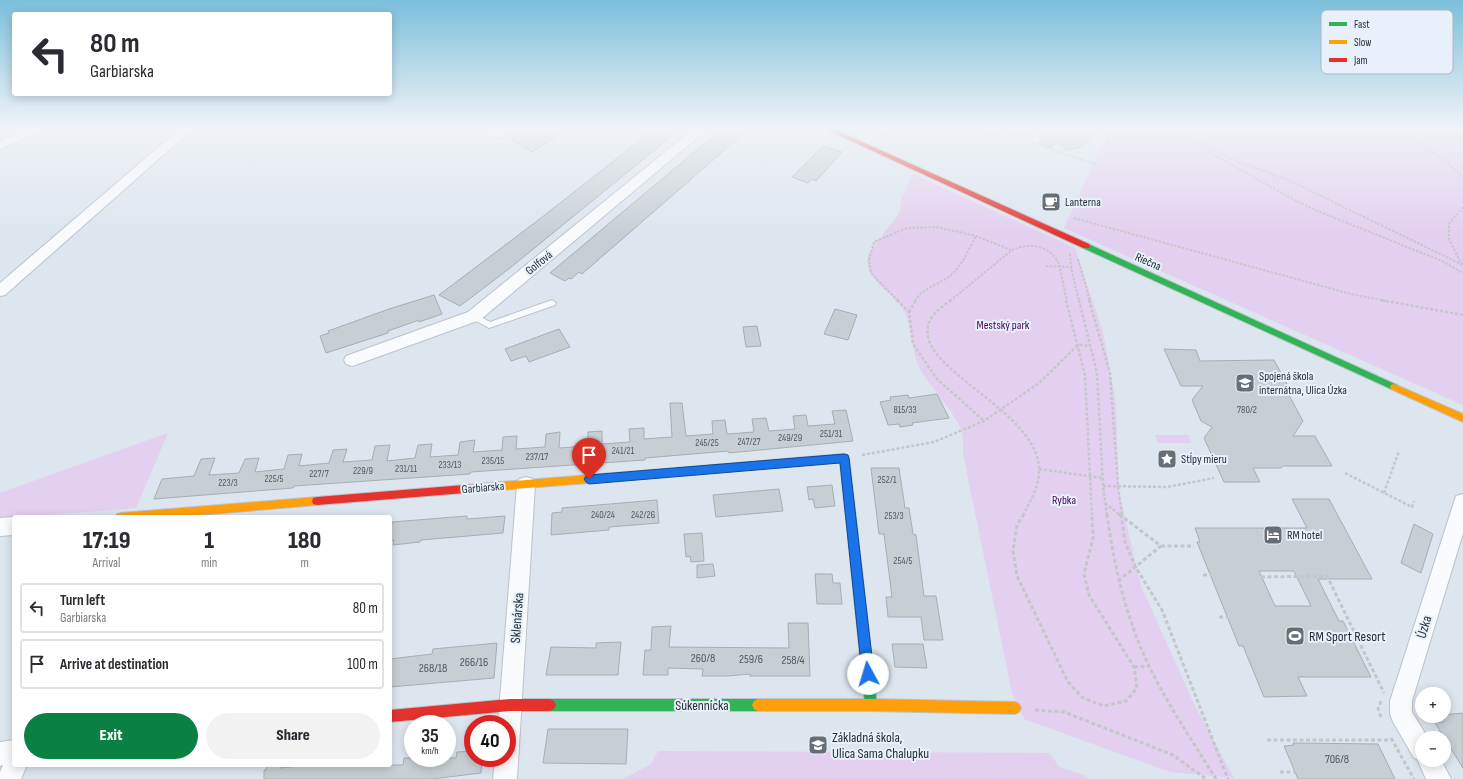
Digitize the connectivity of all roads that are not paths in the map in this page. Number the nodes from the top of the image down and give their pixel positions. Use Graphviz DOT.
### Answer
graph roads {
  1 [pos="148,163"];
  2 [pos="660,163"];
  3 [pos="904,163"];
  4 [pos="0,291"];
  5 [pos="552,303"];
  6 [pos="474,316"];
  7 [pos="352,360"];
  8 [pos="1463,418"];
  9 [pos="526,484"];
  10 [pos="1463,502"];
  11 [pos="147,515"];
  12 [pos="12,526"];
  13 [pos="0,527"];
  14 [pos="511,705"];
  15 [pos="871,705"];
  16 [pos="1015,708"];
  17 [pos="510,715"];
  18 [pos="392,716"];
  19 [pos="1415,738"];
  20 [pos="12,752"];
  21 [pos="0,754"];
  22 [pos="14,767"];
  23 [pos="506,767"];
  24 [pos="1432,767"];
  25 [pos="9,779"];
  26 [pos="505,779"];
  27 [pos="1439,779"];
  1 -- 4 [label="street"];
  2 -- 6 [label="street, Golfová"];
  3 -- 8 [label="street, Riečna"];
  5 -- 6 [label="lane"];
  6 -- 7 [label="street, Golfová"];
  9 -- 11 [label="street, Garbiarska"];
  9 -- 14 [label="street, Sklenárska"];
  9 -- 15 [label="street, Garbiarska"];
  10 -- 19 [label="street, Úzka"];
  12 -- 13 [label="street"];
  14 -- 15 [label="street, Súkennícka"];
  14 -- 17 [label="street, Sklenárska"];
  14 -- 18 [label="street, Súkennícka"];
  15 -- 16 [label="street, Súkennícka"];
  20 -- 21 [label="street"];
  22 -- 25 [label="street"];
  23 -- 26 [label="street"];
  24 -- 27 [label="street"];
}
